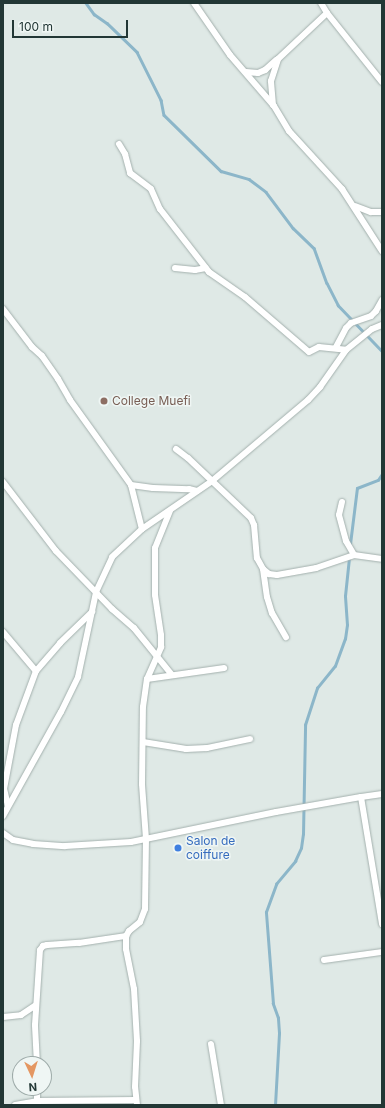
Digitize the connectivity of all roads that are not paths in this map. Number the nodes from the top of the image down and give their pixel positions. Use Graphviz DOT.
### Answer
graph roads {
  1 [pos="194,3"];
  2 [pos="321,3"];
  3 [pos="327,13"];
  4 [pos="278,59"];
  5 [pos="246,72"];
  6 [pos="382,82"];
  7 [pos="274,106"];
  8 [pos="119,144"];
  9 [pos="354,205"];
  10 [pos="382,212"];
  11 [pos="382,251"];
  12 [pos="175,268"];
  13 [pos="206,268"];
  14 [pos="382,300"];
  15 [pos="3,308"];
  16 [pos="382,325"];
  17 [pos="336,347"];
  18 [pos="346,350"];
  19 [pos="176,449"];
  20 [pos="212,481"];
  21 [pos="3,482"];
  22 [pos="132,485"];
  23 [pos="197,491"];
  24 [pos="342,502"];
  25 [pos="170,511"];
  26 [pos="142,529"];
  27 [pos="354,555"];
  28 [pos="382,559"];
  29 [pos="263,569"];
  30 [pos="96,592"];
  31 [pos="92,612"];
  32 [pos="3,632"];
  33 [pos="286,637"];
  34 [pos="157,658"];
  35 [pos="224,668"];
  36 [pos="36,670"];
  37 [pos="172,675"];
  38 [pos="147,679"];
  39 [pos="250,739"];
  40 [pos="143,742"];
  41 [pos="382,794"];
  42 [pos="361,797"];
  43 [pos="8,806"];
  44 [pos="3,816"];
  45 [pos="3,834"];
  46 [pos="146,839"];
  47 [pos="382,924"];
  48 [pos="126,936"];
  49 [pos="382,952"];
  50 [pos="324,960"];
  51 [pos="36,1005"];
  52 [pos="3,1017"];
  53 [pos="210,1044"];
  54 [pos="37,1056"];
  55 [pos="37,1096"];
  56 [pos="37,1101"];
  57 [pos="136,1102"];
  58 [pos="15,1105"];
  59 [pos="221,1105"];
  1 -- 5 [label="street"];
  2 -- 3 [label="street"];
  3 -- 4 [label="street"];
  3 -- 6 [label="street"];
  4 -- 5 [label="street"];
  4 -- 7 [label="street"];
  5 -- 7 [label="street"];
  7 -- 9 [label="street"];
  8 -- 13 [label="street"];
  9 -- 10 [label="street"];
  9 -- 11 [label="street"];
  12 -- 13 [label="street"];
  13 -- 17 [label="street"];
  14 -- 17 [label="street"];
  15 -- 22 [label="street"];
  16 -- 18 [label="street"];
  17 -- 18 [label="street"];
  18 -- 20 [label="street"];
  19 -- 20 [label="street"];
  20 -- 23 [label="street"];
  20 -- 29 [label="street"];
  21 -- 30 [label="street"];
  22 -- 23 [label="street"];
  22 -- 26 [label="street"];
  23 -- 25 [label="street"];
  24 -- 27 [label="street"];
  25 -- 26 [label="street"];
  25 -- 34 [label="street"];
  26 -- 30 [label="street"];
  27 -- 28 [label="street"];
  27 -- 29 [label="street"];
  29 -- 33 [label="street"];
  30 -- 31 [label="street"];
  30 -- 34 [label="street"];
  31 -- 36 [label="street"];
  31 -- 43 [label="street"];
  32 -- 36 [label="street"];
  34 -- 37 [label="street"];
  34 -- 38 [label="street"];
  35 -- 37 [label="street"];
  36 -- 43 [label="street"];
  37 -- 38 [label="street"];
  38 -- 40 [label="street"];
  39 -- 40 [label="street"];
  40 -- 46 [label="street"];
  41 -- 42 [label="street"];
  42 -- 46 [label="street"];
  42 -- 47 [label="street"];
  43 -- 44 [label="street"];
  45 -- 46 [label="street"];
  46 -- 48 [label="street"];
  48 -- 51 [label="street"];
  48 -- 57 [label="street"];
  49 -- 50 [label="street"];
  51 -- 52 [label="street"];
  51 -- 54 [label="street"];
  53 -- 59 [label="street"];
  55 -- 56 [label="street"];
  56 -- 57 [label="street"];
  56 -- 58 [label="street"];
}
